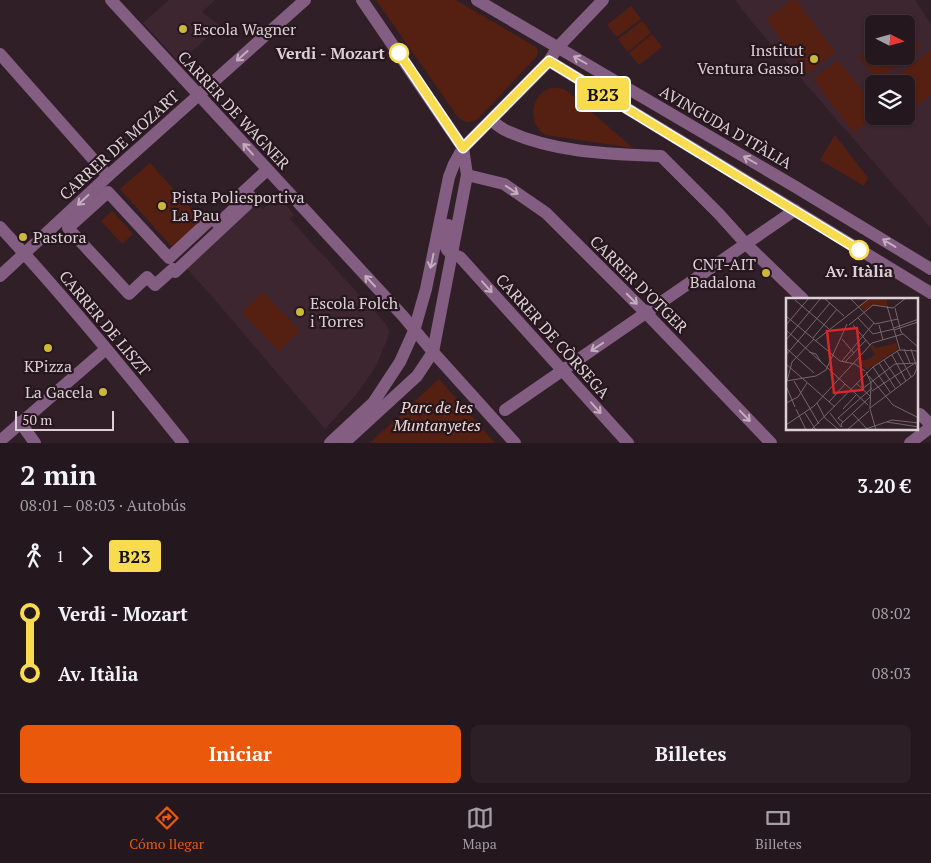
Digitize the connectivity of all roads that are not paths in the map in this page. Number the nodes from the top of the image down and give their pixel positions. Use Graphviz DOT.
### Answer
graph roads {
  1 [pos="111,0"];
  2 [pos="305,0"];
  3 [pos="362,0"];
  4 [pos="477,0"];
  5 [pos="603,0"];
  6 [pos="558,47"];
  7 [pos="0,54"];
  8 [pos="549,61"];
  9 [pos="198,95"];
  10 [pos="491,120"];
  11 [pos="463,148"];
  12 [pos="267,170"];
  13 [pos="467,175"];
  14 [pos="108,176"];
  15 [pos="444,203"];
  16 [pos="795,210"];
  17 [pos="216,218"];
  18 [pos="0,227"];
  19 [pos="746,244"];
  20 [pos="24,253"];
  21 [pos="452,255"];
  22 [pos="931,268"];
  23 [pos="175,272"];
  24 [pos="0,276"];
  25 [pos="931,293"];
  26 [pos="802,298"];
  27 [pos="646,313"];
  28 [pos="414,330"];
  29 [pos="106,349"];
  30 [pos="433,352"];
  31 [pos="561,370"];
  32 [pos="505,410"];
  33 [pos="920,414"];
  34 [pos="20,422"];
  35 [pos="931,426"];
  36 [pos="0,441"];
  37 [pos="35,443"];
  38 [pos="183,443"];
  39 [pos="330,443"];
  40 [pos="344,443"];
  41 [pos="515,443"];
  42 [pos="628,443"];
  43 [pos="771,443"];
  44 [pos="910,443"];
  1 -- 9 [label="street, CARRER DE WAGNER"];
  2 -- 9 [label="street, CARRER DE MOZART, one-way"];
  3 -- 11 [label="street"];
  4 -- 6 [label="street, AVINGUDA D'ITÀLIA"];
  5 -- 6 [label="street"];
  6 -- 8 [label="street"];
  22 -- 6 [label="street, AVINGUDA D'ITÀLIA, one-way"];
  7 -- 14 [label="street"];
  8 -- 10 [label="street"];
  8 -- 16 [label="street, AVINGUDA D'ITÀLIA"];
  12 -- 9 [label="street, CARRER DE WAGNER, one-way"];
  9 -- 14 [label="street, CARRER DE MOZART"];
  10 -- 11 [label="street"];
  10 -- 19 [label="street"];
  11 -- 13 [label="street"];
  11 -- 15 [label="street"];
  12 -- 17 [label="street"];
  28 -- 12 [label="street, CARRER DE WAGNER, one-way"];
  13 -- 21 [label="street"];
  13 -- 27 [label="street, CARRER D'OTGER, one-way"];
  14 -- 20 [label="street, CARRER DE MOZART, one-way"];
  15 -- 21 [label="street"];
  15 -- 28 [label="street, one-way"];
  16 -- 19 [label="street"];
  16 -- 25 [label="street, AVINGUDA D'ITÀLIA"];
  18 -- 20 [label="street, CARRER DE LISZT"];
  19 -- 26 [label="street"];
  19 -- 27 [label="street"];
  20 -- 24 [label="street, CARRER DE MOZART"];
  20 -- 29 [label="street, CARRER DE LISZT"];
  21 -- 30 [label="street"];
  21 -- 31 [label="street, CARRER DE CÒRSEGA, one-way"];
  23 -- 23 [label="street"];
  27 -- 31 [label="street, one-way"];
  27 -- 43 [label="street, CARRER D'OTGER, one-way"];
  28 -- 30 [label="street, CARRER DE WAGNER"];
  28 -- 39 [label="street"];
  29 -- 34 [label="street"];
  29 -- 38 [label="street, CARRER DE LISZT"];
  30 -- 40 [label="street"];
  30 -- 41 [label="street, CARRER DE WAGNER"];
  31 -- 32 [label="street"];
  31 -- 42 [label="street, CARRER DE CÒRSEGA, one-way"];
  33 -- 35 [label="street"];
  34 -- 36 [label="street"];
  34 -- 37 [label="street"];
  35 -- 44 [label="street"];
}
